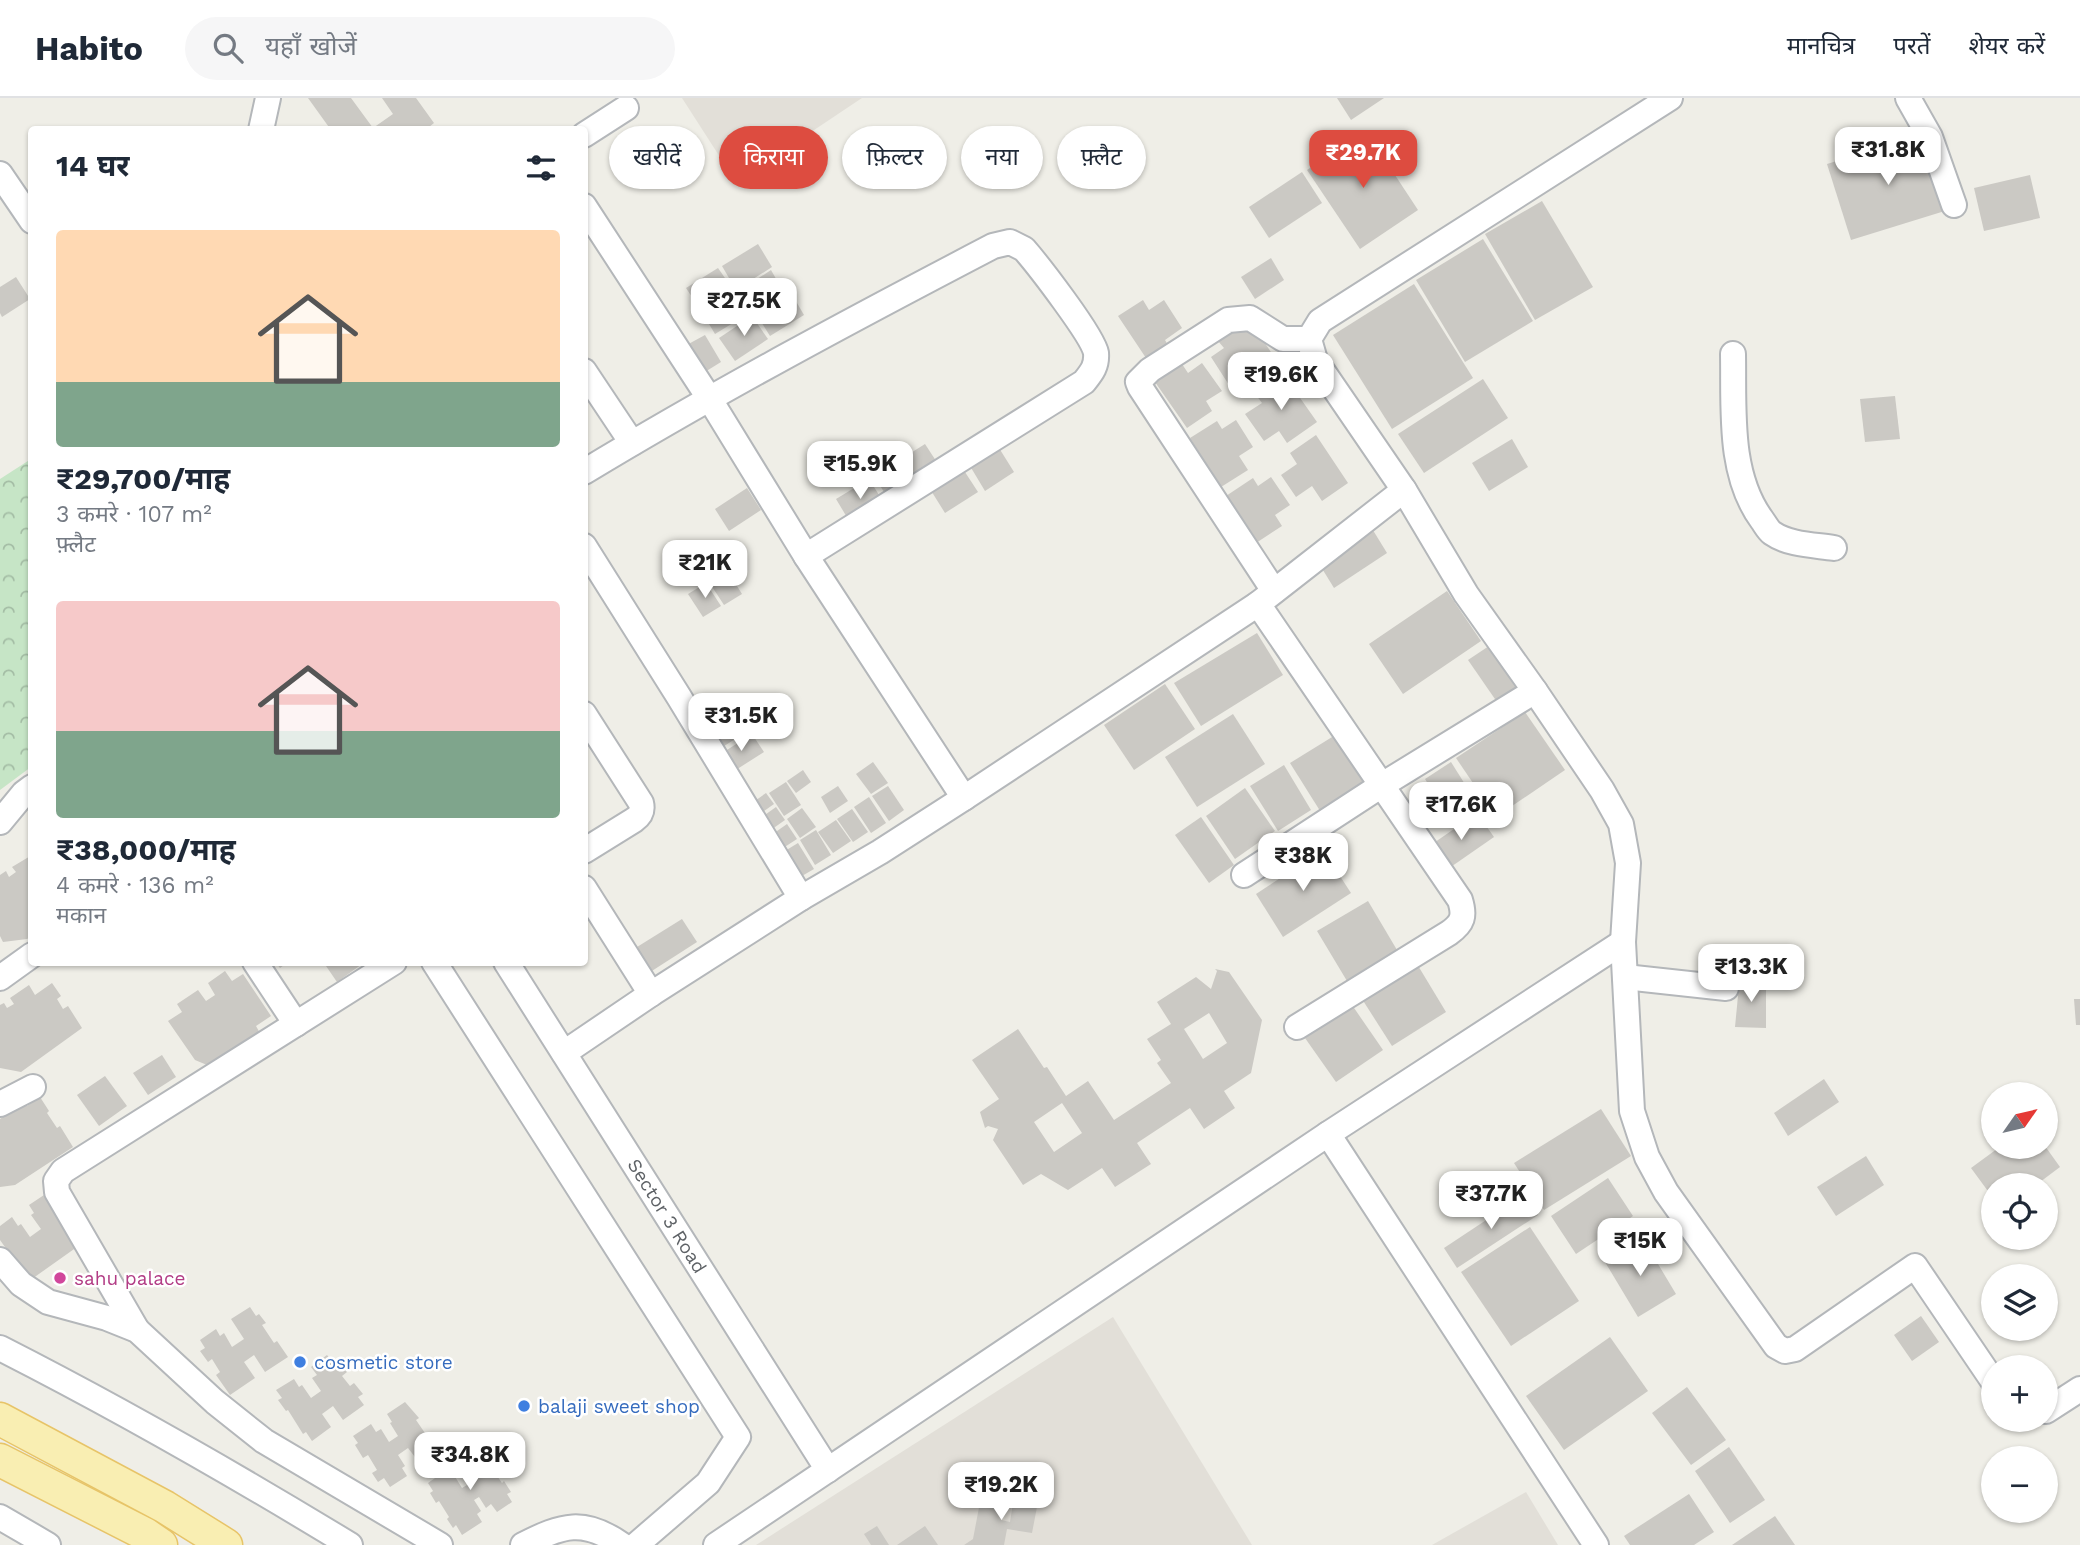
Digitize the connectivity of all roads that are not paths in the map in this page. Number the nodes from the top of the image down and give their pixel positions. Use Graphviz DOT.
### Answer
graph roads {
  1 [pos="268,98"];
  2 [pos="1670,98"];
  3 [pos="1908,98"];
  4 [pos="626,108"];
  5 [pos="262,126"];
  6 [pos="588,132"];
  7 [pos="0,174"];
  8 [pos="1954,205"];
  9 [pos="588,212"];
  10 [pos="28,215"];
  11 [pos="1309,339"];
  12 [pos="1732,354"];
  13 [pos="588,377"];
  14 [pos="709,398"];
  15 [pos="632,443"];
  16 [pos="588,470"];
  17 [pos="1404,490"];
  18 [pos="1834,548"];
  19 [pos="588,552"];
  20 [pos="806,556"];
  21 [pos="1266,597"];
  22 [pos="1535,691"];
  23 [pos="588,720"];
  24 [pos="1382,785"];
  25 [pos="28,790"];
  26 [pos="964,798"];
  27 [pos="0,822"];
  28 [pos="588,849"];
  29 [pos="1244,875"];
  30 [pos="588,894"];
  31 [pos="801,898"];
  32 [pos="1623,942"];
  33 [pos="28,958"];
  34 [pos="257,966"];
  35 [pos="388,966"];
  36 [pos="437,966"];
  37 [pos="509,966"];
  38 [pos="1625,977"];
  39 [pos="0,978"];
  40 [pos="1726,988"];
  41 [pos="651,994"];
  42 [pos="296,1024"];
  43 [pos="1297,1027"];
  44 [pos="564,1053"];
  45 [pos="33,1087"];
  46 [pos="0,1104"];
  47 [pos="1328,1134"];
  48 [pos="0,1260"];
  49 [pos="137,1330"];
  50 [pos="0,1348"];
  51 [pos="1981,1363"];
  52 [pos="2080,1389"];
  53 [pos="2058,1403"];
  54 [pos="0,1419"];
  55 [pos="0,1460"];
  56 [pos="828,1470"];
  57 [pos="0,1517"];
  58 [pos="48,1545"];
  59 [pos="162,1545"];
  60 [pos="226,1545"];
  61 [pos="349,1545"];
  62 [pos="440,1545"];
  63 [pos="523,1545"];
  64 [pos="622,1545"];
  65 [pos="636,1545"];
  66 [pos="716,1545"];
  67 [pos="1596,1545"];
  1 -- 5 [label="street"];
  2 -- 11 [label="street"];
  3 -- 8 [label="street"];
  4 -- 6 [label="street"];
  7 -- 10 [label="street"];
  9 -- 14 [label="street"];
  11 -- 17 [label="street"];
  11 -- 21 [label="street"];
  12 -- 18 [label="street"];
  13 -- 15 [label="street"];
  14 -- 15 [label="street"];
  14 -- 20 [label="street"];
  14 -- 20 [label="street"];
  15 -- 16 [label="street"];
  17 -- 21 [label="street"];
  17 -- 22 [label="street"];
  19 -- 31 [label="street"];
  20 -- 26 [label="street"];
  21 -- 24 [label="street"];
  21 -- 26 [label="street"];
  22 -- 24 [label="street"];
  22 -- 32 [label="street"];
  23 -- 28 [label="street"];
  24 -- 29 [label="street"];
  24 -- 43 [label="street"];
  25 -- 27 [label="street"];
  26 -- 31 [label="street"];
  30 -- 41 [label="street"];
  31 -- 41 [label="street"];
  32 -- 38 [label="street"];
  32 -- 47 [label="street"];
  33 -- 39 [label="street"];
  34 -- 42 [label="street"];
  35 -- 42 [label="street"];
  36 -- 65 [label="street"];
  37 -- 44 [label="street, Sector 3 Road"];
  38 -- 40 [label="street"];
  38 -- 51 [label="street"];
  41 -- 44 [label="street"];
  42 -- 49 [label="street"];
  44 -- 56 [label="street, Sector 3 Road"];
  45 -- 46 [label="street"];
  47 -- 56 [label="street"];
  47 -- 67 [label="street"];
  48 -- 49 [label="street"];
  49 -- 62 [label="street"];
  50 -- 61 [label="street"];
  52 -- 53 [label="street"];
  54 -- 60 [label="main road"];
  55 -- 59 [label="main road"];
  56 -- 66 [label="street"];
  57 -- 58 [label="street"];
  63 -- 64 [label="street"];
}
